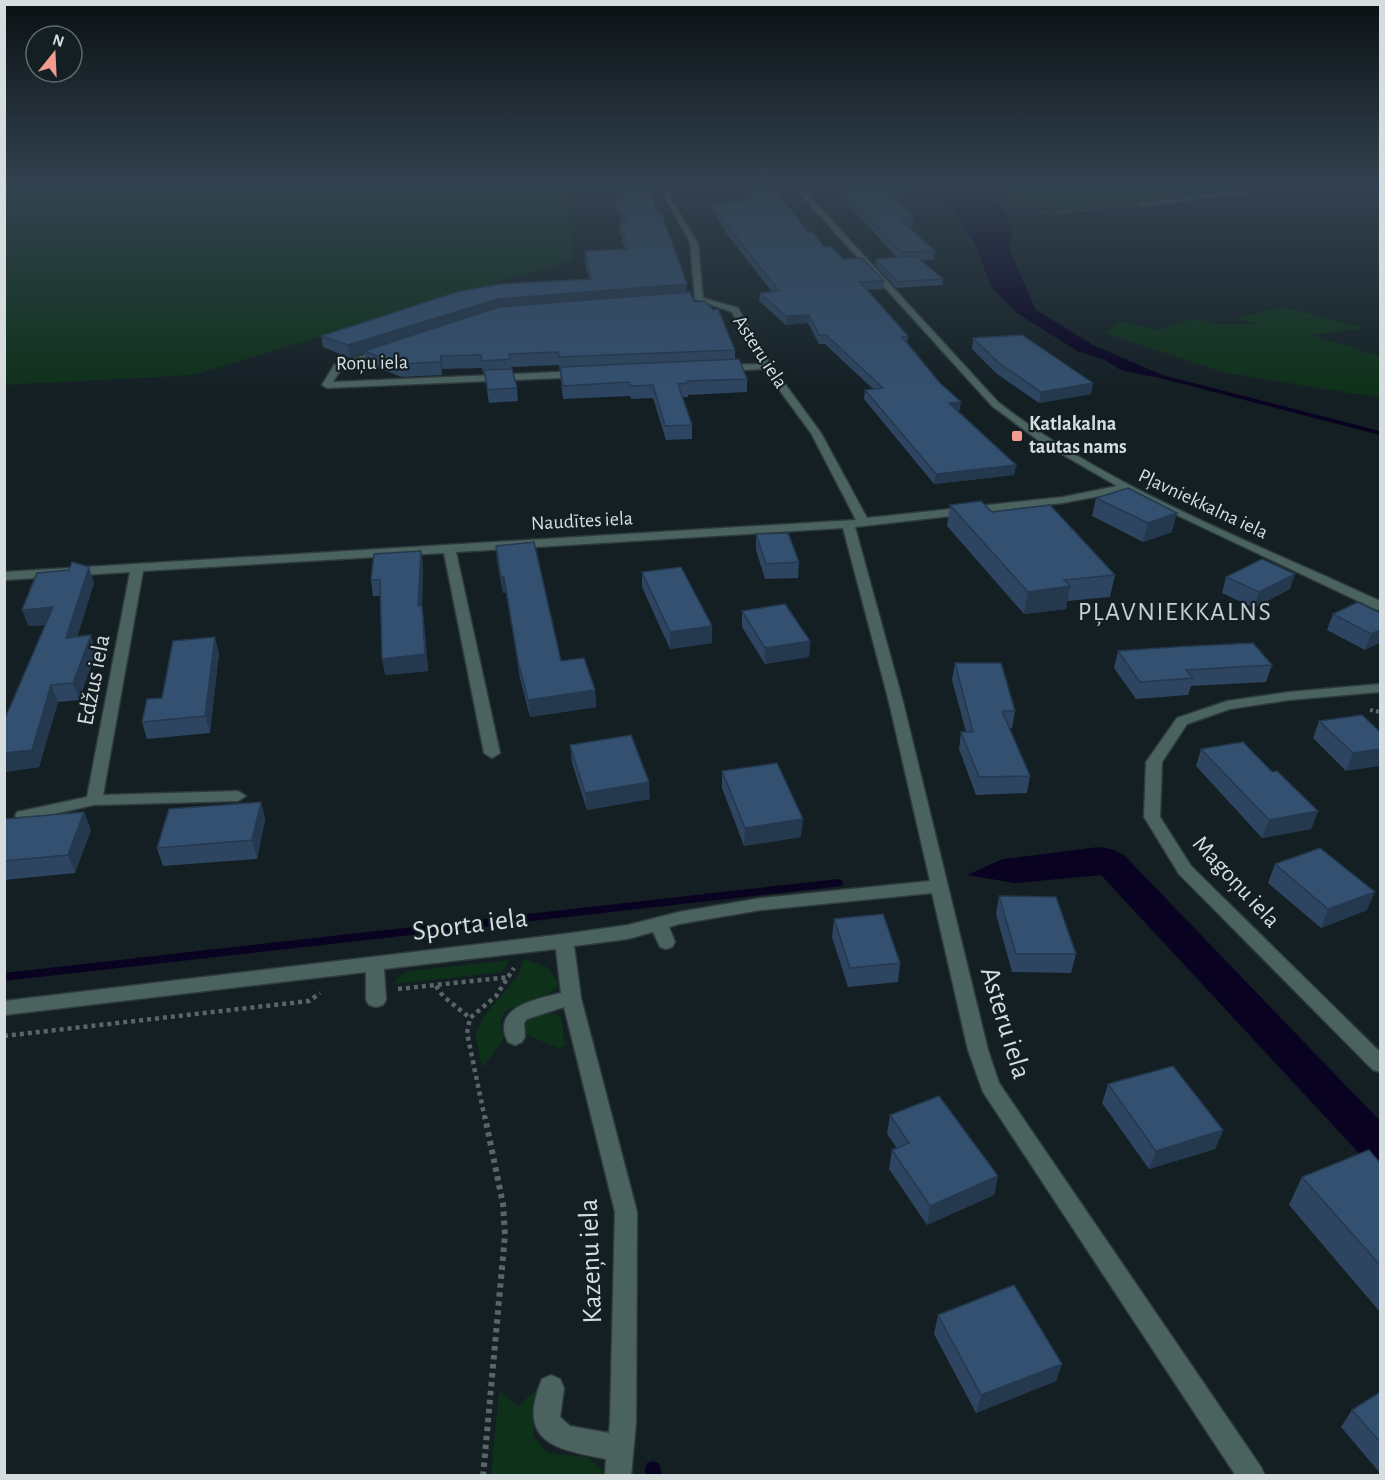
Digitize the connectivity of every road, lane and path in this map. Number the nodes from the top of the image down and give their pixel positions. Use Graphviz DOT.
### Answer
graph roads {
  1 [pos="695,255"];
  2 [pos="859,255"];
  3 [pos="699,299"];
  4 [pos="688,300"];
  5 [pos="391,350"];
  6 [pos="767,366"];
  7 [pos="708,368"];
  8 [pos="589,373"];
  9 [pos="1125,488"];
  10 [pos="855,523"];
  11 [pos="449,549"];
  12 [pos="137,568"];
  13 [pos="4,576"];
  14 [pos="1380,606"];
  15 [pos="1380,688"];
  16 [pos="492,753"];
  17 [pos="238,796"];
  18 [pos="94,800"];
  19 [pos="23,816"];
  20 [pos="939,886"];
  21 [pos="564,941"];
  22 [pos="515,947"];
  23 [pos="375,964"];
  24 [pos="510,977"];
  25 [pos="436,986"];
  26 [pos="328,988"];
  27 [pos="376,995"];
  28 [pos="572,998"];
  29 [pos="4,1008"];
  30 [pos="470,1018"];
  31 [pos="4,1036"];
  32 [pos="515,1037"];
  33 [pos="1380,1064"];
  34 [pos="550,1388"];
  35 [pos="622,1449"];
  36 [pos="483,1476"];
  37 [pos="618,1476"];
  38 [pos="1252,1476"];
  1 -- 3 [label="street"];
  2 -- 9 [label="street, Pļavniekkalna iela"];
  3 -- 4 [label="street"];
  3 -- 6 [label="street, Asteru iela"];
  5 -- 8 [label="street, Roņu iela"];
  6 -- 7 [label="street"];
  6 -- 10 [label="street, Asteru iela"];
  9 -- 10 [label="street, Naudītes iela"];
  9 -- 14 [label="street, Pļavniekkalna iela"];
  10 -- 11 [label="street, Naudītes iela"];
  10 -- 20 [label="street, Asteru iela"];
  11 -- 12 [label="street, Naudītes iela"];
  11 -- 16 [label="street"];
  12 -- 13 [label="street, Naudītes iela"];
  12 -- 18 [label="street, Edžus iela"];
  15 -- 33 [label="street, Magoņu iela"];
  17 -- 18 [label="street"];
  18 -- 19 [label="street"];
  20 -- 21 [label="street, Sporta iela"];
  20 -- 38 [label="street, Asteru iela"];
  21 -- 22 [label="street, Sporta iela"];
  21 -- 28 [label="street, Kazeņu iela"];
  22 -- 23 [label="street, Sporta iela"];
  22 -- 24 [label="path"];
  23 -- 27 [label="street"];
  23 -- 29 [label="street, Sporta iela"];
  24 -- 25 [label="path"];
  24 -- 30 [label="path"];
  25 -- 27 [label="path"];
  25 -- 30 [label="path"];
  26 -- 31 [label="path"];
  28 -- 32 [label="street"];
  28 -- 35 [label="street, Kazeņu iela"];
  30 -- 36 [label="path"];
  34 -- 35 [label="street"];
  35 -- 37 [label="street, Kazeņu iela"];
}
